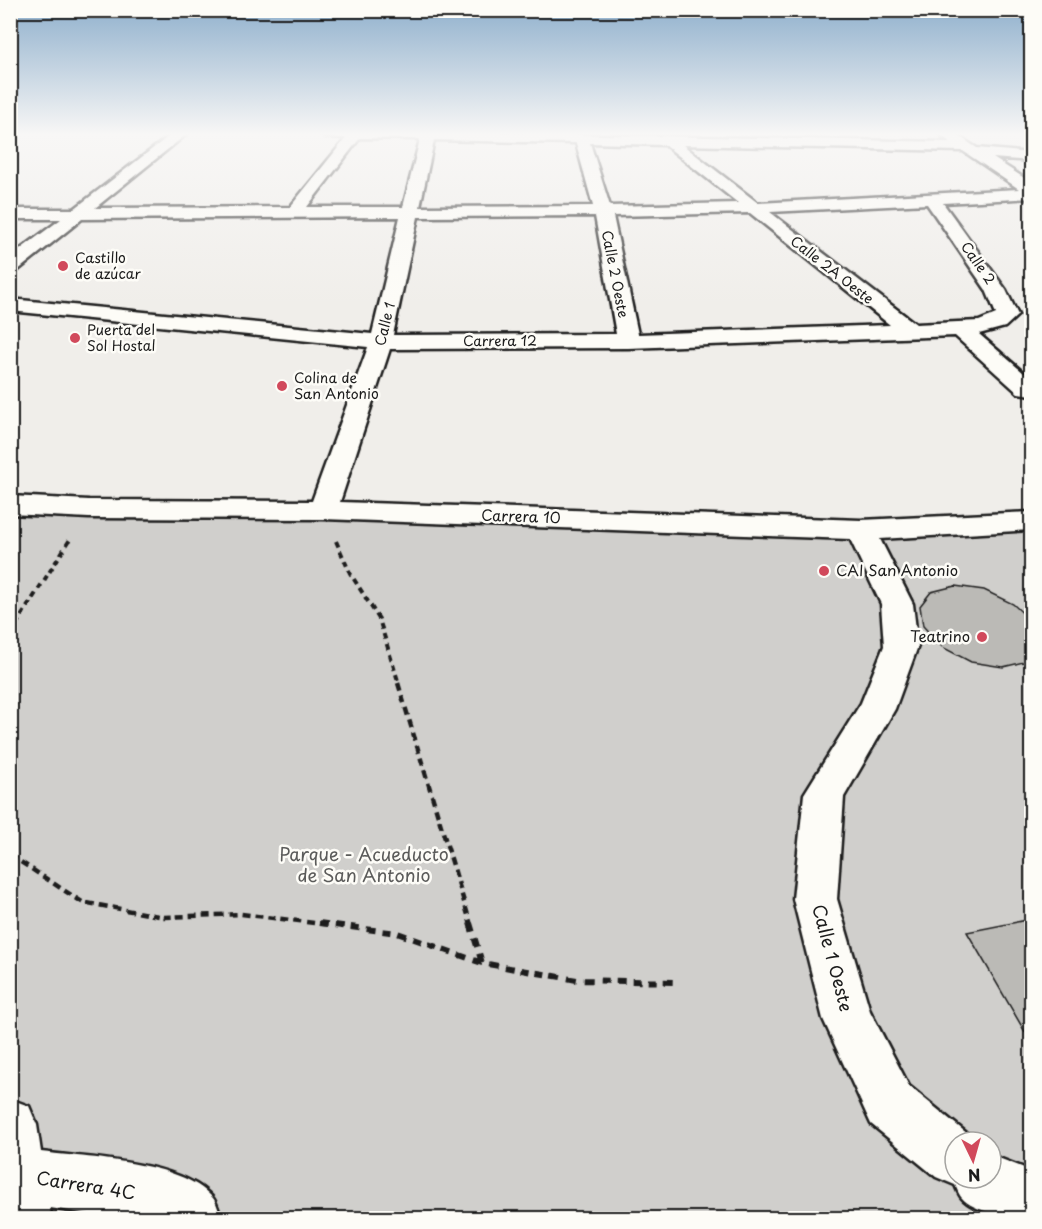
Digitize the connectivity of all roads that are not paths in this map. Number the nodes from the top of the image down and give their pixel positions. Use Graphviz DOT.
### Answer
graph roads {
  1 [pos="106,190"];
  2 [pos="312,190"];
  3 [pos="415,190"];
  4 [pos="597,190"];
  5 [pos="730,190"];
  6 [pos="1032,192"];
  7 [pos="931,197"];
  8 [pos="752,208"];
  9 [pos="411,212"];
  10 [pos="603,212"];
  11 [pos="294,213"];
  12 [pos="10,214"];
  13 [pos="75,214"];
  14 [pos="10,267"];
  15 [pos="10,305"];
  16 [pos="991,326"];
  17 [pos="960,329"];
  18 [pos="911,331"];
  19 [pos="628,341"];
  20 [pos="381,342"];
  21 [pos="1032,388"];
  22 [pos="10,505"];
  23 [pos="323,510"];
  24 [pos="1032,521"];
  25 [pos="861,530"];
  26 [pos="943,1148"];
  27 [pos="16,1172"];
  28 [pos="1003,1189"];
  29 [pos="1032,1199"];
  30 [pos="193,1218"];
  1 -- 13 [label="street"];
  2 -- 11 [label="street"];
  3 -- 9 [label="street, Calle 1"];
  4 -- 10 [label="street, Calle 2 Oeste"];
  5 -- 8 [label="street, Calle 2A Oeste"];
  6 -- 7 [label="street"];
  7 -- 8 [label="street"];
  7 -- 16 [label="street, Calle 2"];
  8 -- 10 [label="street"];
  8 -- 18 [label="street, Calle 2A Oeste"];
  9 -- 10 [label="street"];
  9 -- 11 [label="street"];
  9 -- 20 [label="street, Calle 1"];
  10 -- 19 [label="street, Calle 2 Oeste"];
  11 -- 13 [label="street"];
  12 -- 13 [label="street"];
  13 -- 14 [label="street"];
  15 -- 20 [label="street, Carrera 12"];
  16 -- 17 [label="street, Carrera 12"];
  17 -- 18 [label="street, Carrera 12"];
  17 -- 21 [label="street"];
  18 -- 19 [label="street, Carrera 12"];
  19 -- 20 [label="street, Carrera 12"];
  20 -- 23 [label="street, Calle 1"];
  22 -- 23 [label="street, Carrera 10"];
  23 -- 25 [label="street, Carrera 10"];
  24 -- 25 [label="street, Carrera 10"];
  25 -- 26 [label="street, Calle 1 Oeste"];
  27 -- 30 [label="street, Carrera 4C"];
  28 -- 29 [label="street"];
}
